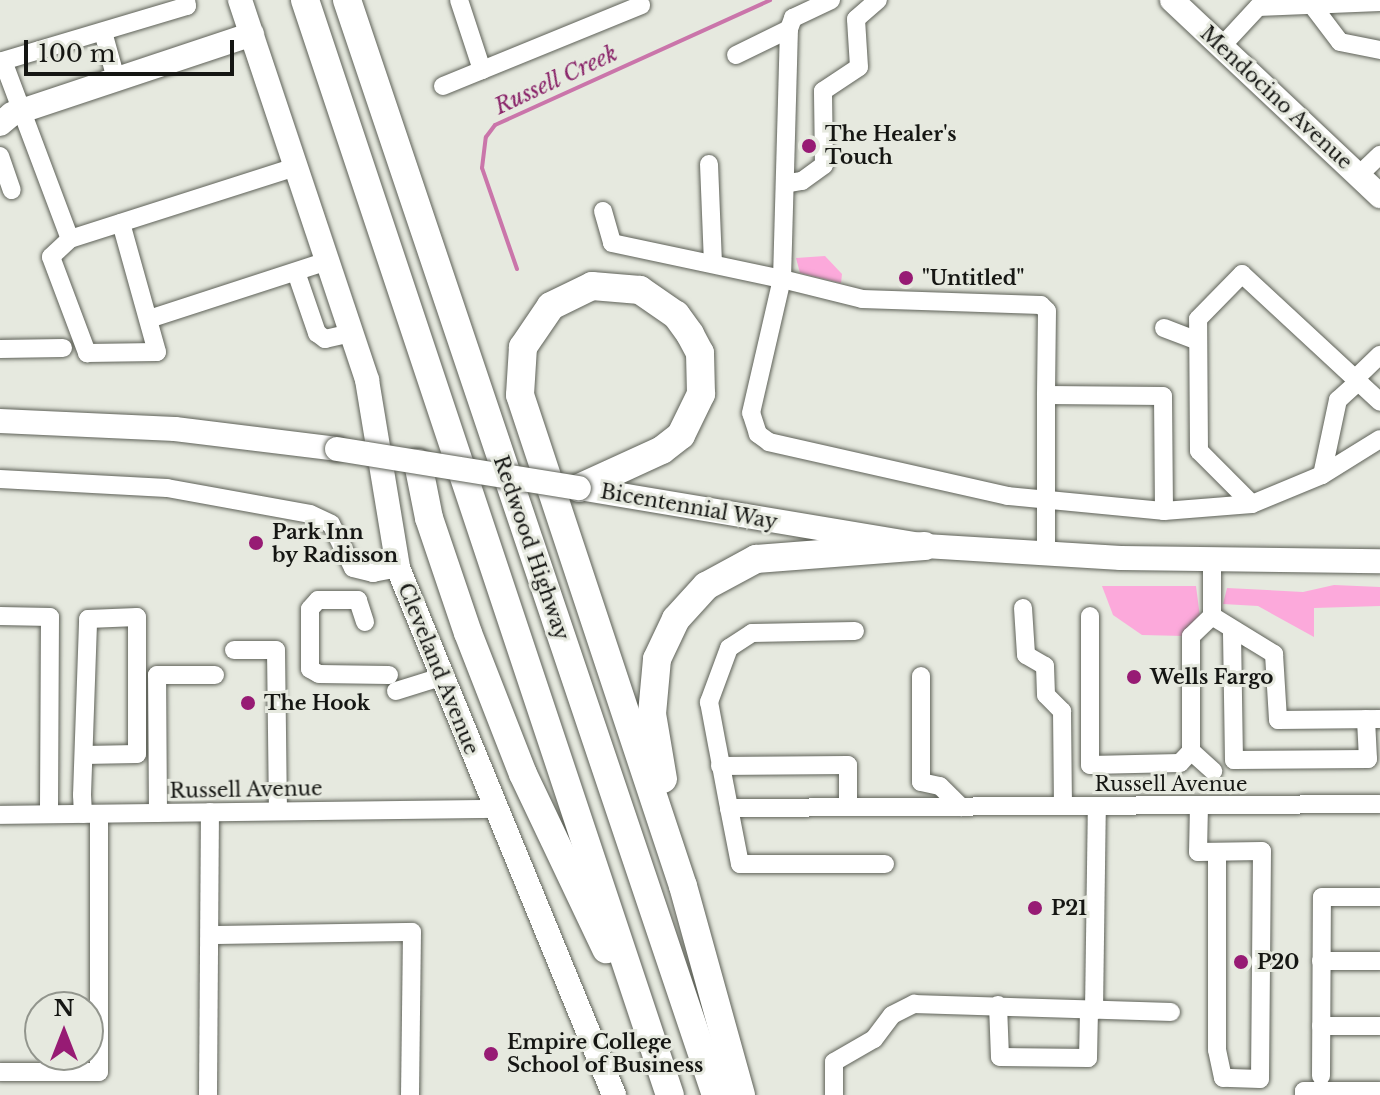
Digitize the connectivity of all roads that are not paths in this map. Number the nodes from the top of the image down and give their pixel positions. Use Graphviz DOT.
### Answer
graph roads {
  1 [pos="240,0"];
  2 [pos="305,0"];
  3 [pos="347,0"];
  4 [pos="459,0"];
  5 [pos="831,0"];
  6 [pos="878,0"];
  7 [pos="1172,0"];
  8 [pos="1380,2"];
  9 [pos="187,3"];
  10 [pos="641,5"];
  11 [pos="1312,5"];
  12 [pos="789,29"];
  13 [pos="103,32"];
  14 [pos="252,34"];
  15 [pos="1221,47"];
  16 [pos="1380,50"];
  17 [pos="736,55"];
  18 [pos="482,70"];
  19 [pos="116,79"];
  20 [pos="443,86"];
  21 [pos="8,115"];
  22 [pos="1380,155"];
  23 [pos="0,156"];
  24 [pos="296,167"];
  25 [pos="706,171"];
  26 [pos="1359,175"];
  27 [pos="789,183"];
  28 [pos="12,190"];
  29 [pos="1380,196"];
  30 [pos="600,217"];
  31 [pos="121,223"];
  32 [pos="70,239"];
  33 [pos="328,261"];
  34 [pos="713,263"];
  35 [pos="296,272"];
  36 [pos="782,279"];
  37 [pos="149,319"];
  38 [pos="1164,328"];
  39 [pos="352,333"];
  40 [pos="1198,341"];
  41 [pos="63,348"];
  42 [pos="0,349"];
  43 [pos="1380,355"];
  44 [pos="1358,380"];
  45 [pos="1046,395"];
  46 [pos="1380,402"];
  47 [pos="0,421"];
  48 [pos="1380,439"];
  49 [pos="418,463"];
  50 [pos="1322,475"];
  51 [pos="0,479"];
  52 [pos="579,488"];
  53 [pos="1046,502"];
  54 [pos="1252,504"];
  55 [pos="1164,511"];
  56 [pos="925,546"];
  57 [pos="1046,554"];
  58 [pos="1212,559"];
  59 [pos="1380,561"];
  60 [pos="398,568"];
  61 [pos="1023,608"];
  62 [pos="0,616"];
  63 [pos="1090,616"];
  64 [pos="1212,616"];
  65 [pos="365,622"];
  66 [pos="855,631"];
  67 [pos="1232,633"];
  68 [pos="234,650"];
  69 [pos="215,675"];
  70 [pos="921,676"];
  71 [pos="441,677"];
  72 [pos="1373,719"];
  73 [pos="1191,751"];
  74 [pos="84,755"];
  75 [pos="1234,760"];
  76 [pos="720,766"];
  77 [pos="1213,771"];
  78 [pos="1380,804"];
  79 [pos="1207,805"];
  80 [pos="1063,806"];
  81 [pos="1097,806"];
  82 [pos="848,807"];
  83 [pos="961,807"];
  84 [pos="729,808"];
  85 [pos="493,809"];
  86 [pos="278,811"];
  87 [pos="210,812"];
  88 [pos="158,813"];
  89 [pos="49,814"];
  90 [pos="91,814"];
  91 [pos="0,815"];
  92 [pos="1217,852"];
  93 [pos="885,864"];
  94 [pos="683,886"];
  95 [pos="1380,897"];
  96 [pos="210,935"];
  97 [pos="1321,961"];
  98 [pos="1380,961"];
  99 [pos="998,1005"];
  100 [pos="1092,1011"];
  101 [pos="1171,1012"];
  102 [pos="1321,1026"];
  103 [pos="1380,1026"];
  104 [pos="0,1072"];
  105 [pos="1321,1076"];
  106 [pos="1380,1091"];
  107 [pos="208,1095"];
  108 [pos="410,1095"];
  109 [pos="614,1095"];
  110 [pos="668,1095"];
  111 [pos="716,1095"];
  112 [pos="741,1095"];
  113 [pos="834,1095"];
  114 [pos="1304,1095"];
  1 -- 14 [label="main road, Cleveland Avenue"];
  2 -- 110 [label="highway, Redwood Highway"];
  3 -- 111 [label="highway, Redwood Highway"];
  4 -- 18 [label="street"];
  5 -- 12 [label="street"];
  6 -- 27 [label="street"];
  7 -- 15 [label="main road, Mendocino Avenue"];
  8 -- 11 [label="street"];
  9 -- 13 [label="street"];
  10 -- 18 [label="street"];
  11 -- 15 [label="street"];
  11 -- 16 [label="street"];
  12 -- 17 [label="street"];
  12 -- 27 [label="street"];
  13 -- 19 [label="street"];
  13 -- 21 [label="street"];
  14 -- 19 [label="main road"];
  14 -- 24 [label="main road, Cleveland Avenue"];
  15 -- 26 [label="main road, Mendocino Avenue"];
  18 -- 20 [label="street"];
  19 -- 21 [label="main road"];
  21 -- 32 [label="street"];
  22 -- 26 [label="street"];
  23 -- 28 [label="street"];
  24 -- 31 [label="street"];
  24 -- 33 [label="main road, Cleveland Avenue"];
  25 -- 34 [label="street"];
  26 -- 29 [label="main road, Mendocino Avenue"];
  27 -- 36 [label="street"];
  30 -- 34 [label="street"];
  31 -- 32 [label="street"];
  31 -- 37 [label="street"];
  32 -- 37 [label="street"];
  33 -- 35 [label="street"];
  33 -- 39 [label="main road, Cleveland Avenue"];
  34 -- 36 [label="street"];
  35 -- 37 [label="street"];
  35 -- 39 [label="street"];
  36 -- 45 [label="street"];
  36 -- 53 [label="street"];
  38 -- 40 [label="street"];
  39 -- 60 [label="main road, Cleveland Avenue"];
  40 -- 44 [label="street"];
  40 -- 54 [label="street"];
  41 -- 42 [label="street"];
  43 -- 44 [label="street"];
  44 -- 46 [label="street"];
  44 -- 50 [label="street"];
  45 -- 53 [label="street"];
  45 -- 55 [label="street"];
  47 -- 49 [label="main road, Bicentennial Way, bridge"];
  48 -- 50 [label="street"];
  49 -- 52 [label="main road, Bicentennial Way, bridge"];
  49 -- 110 [label="highway"];
  50 -- 54 [label="street"];
  51 -- 60 [label="street"];
  52 -- 56 [label="main road, Bicentennial Way"];
  52 -- 94 [label="highway"];
  53 -- 55 [label="street"];
  53 -- 57 [label="street"];
  54 -- 55 [label="street"];
  56 -- 57 [label="main road, Bicentennial Way"];
  56 -- 94 [label="highway"];
  57 -- 58 [label="main road, Bicentennial Way"];
  58 -- 59 [label="main road, Bicentennial Way"];
  58 -- 64 [label="street"];
  60 -- 71 [label="main road, Cleveland Avenue"];
  61 -- 80 [label="street"];
  62 -- 89 [label="street"];
  63 -- 73 [label="street"];
  64 -- 67 [label="street"];
  64 -- 73 [label="street"];
  65 -- 71 [label="street"];
  66 -- 76 [label="street"];
  67 -- 72 [label="street"];
  67 -- 75 [label="street"];
  68 -- 86 [label="street"];
  69 -- 88 [label="street"];
  70 -- 83 [label="street"];
  71 -- 85 [label="main road, Cleveland Avenue"];
  72 -- 75 [label="street"];
  73 -- 77 [label="street"];
  74 -- 74 [label="street"];
  74 -- 90 [label="street"];
  75 -- 77 [label="street"];
  76 -- 82 [label="street"];
  76 -- 84 [label="street"];
  77 -- 79 [label="street"];
  78 -- 79 [label="street, Russell Avenue"];
  79 -- 81 [label="street, Russell Avenue"];
  79 -- 92 [label="street"];
  80 -- 81 [label="street, Russell Avenue"];
  80 -- 83 [label="street, Russell Avenue"];
  81 -- 100 [label="street"];
  82 -- 83 [label="street, Russell Avenue"];
  82 -- 84 [label="street, Russell Avenue"];
  84 -- 93 [label="street"];
  85 -- 86 [label="street, Russell Avenue"];
  85 -- 109 [label="main road, Cleveland Avenue"];
  86 -- 87 [label="street, Russell Avenue"];
  87 -- 88 [label="street, Russell Avenue"];
  87 -- 96 [label="street"];
  88 -- 90 [label="street, Russell Avenue"];
  89 -- 90 [label="street, Russell Avenue"];
  89 -- 91 [label="street, Russell Avenue"];
  90 -- 104 [label="street"];
  92 -- 92 [label="street"];
  94 -- 112 [label="highway"];
  95 -- 97 [label="street"];
  96 -- 107 [label="street"];
  96 -- 108 [label="street"];
  97 -- 98 [label="street"];
  97 -- 102 [label="street"];
  99 -- 100 [label="street"];
  99 -- 100 [label="street"];
  99 -- 113 [label="street"];
  100 -- 101 [label="street"];
  102 -- 103 [label="street"];
  102 -- 105 [label="street"];
  106 -- 114 [label="street"];
}
